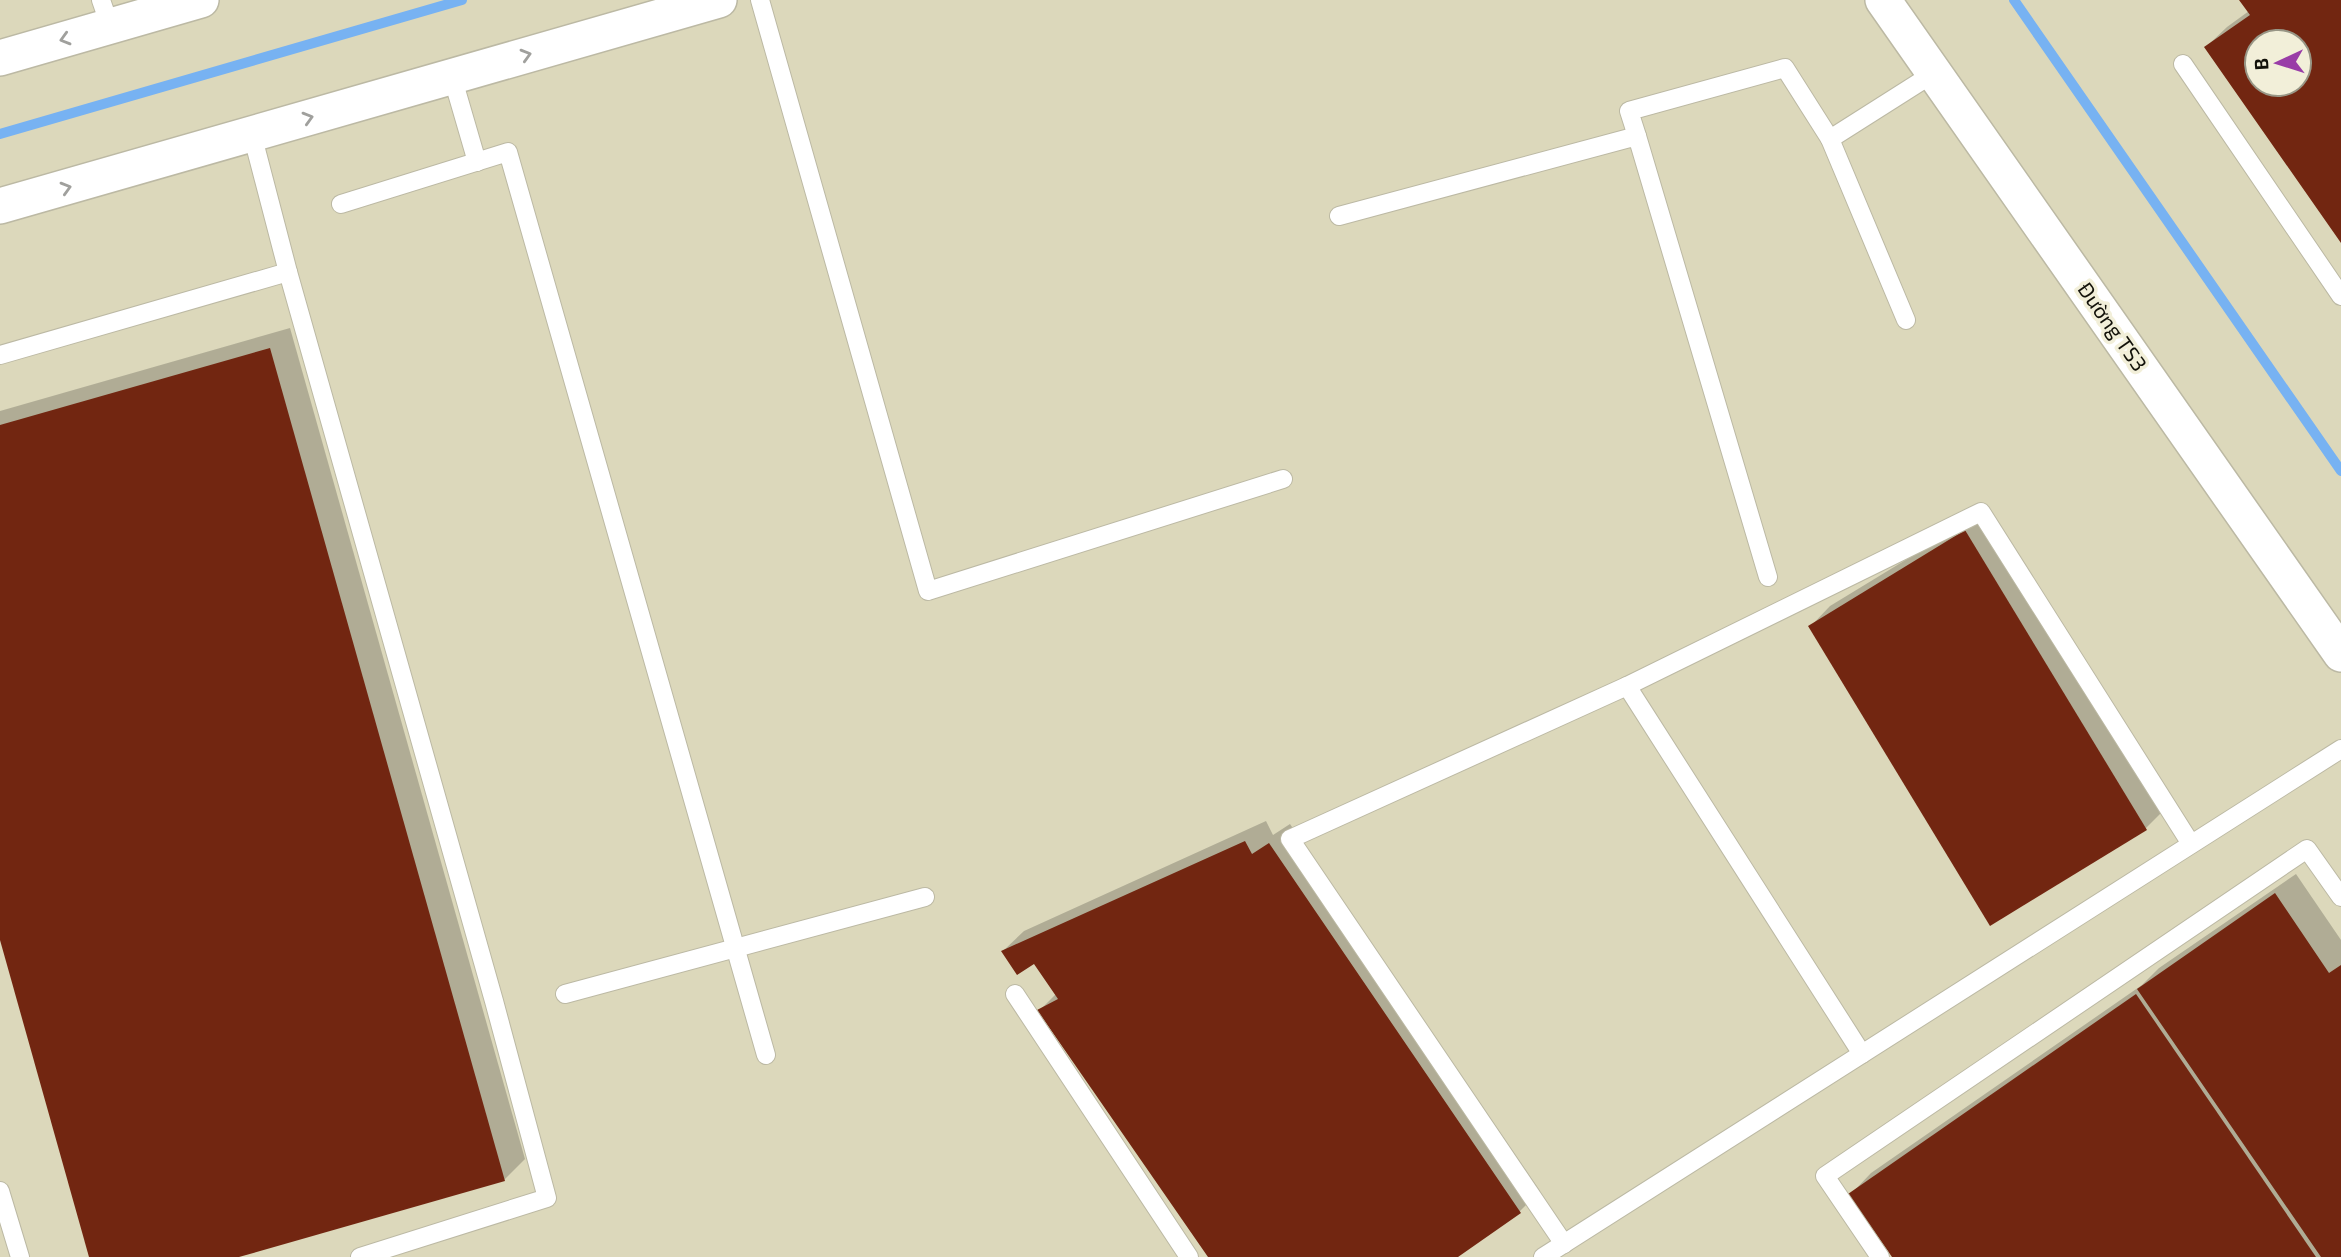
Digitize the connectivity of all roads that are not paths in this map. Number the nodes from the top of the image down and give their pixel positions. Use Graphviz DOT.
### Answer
graph roads {
  1 [pos="201,0"];
  2 [pos="719,0"];
  3 [pos="760,0"];
  4 [pos="1883,0"];
  5 [pos="105,13"];
  6 [pos="0,58"];
  7 [pos="2183,64"];
  8 [pos="1934,73"];
  9 [pos="452,76"];
  10 [pos="253,134"];
  11 [pos="1637,135"];
  12 [pos="1830,139"];
  13 [pos="477,162"];
  14 [pos="341,204"];
  15 [pos="0,206"];
  16 [pos="1339,216"];
  17 [pos="288,272"];
  18 [pos="2341,296"];
  19 [pos="1906,320"];
  20 [pos="0,355"];
  21 [pos="1283,479"];
  22 [pos="1768,577"];
  23 [pos="2341,654"];
  24 [pos="1627,686"];
  25 [pos="2341,749"];
  26 [pos="2191,844"];
  27 [pos="925,897"];
  28 [pos="2341,897"];
  29 [pos="735,948"];
  30 [pos="565,994"];
  31 [pos="1015,994"];
  32 [pos="1862,1054"];
  33 [pos="766,1055"];
  34 [pos="0,1191"];
  35 [pos="1564,1244"];
  36 [pos="20,1257"];
  37 [pos="360,1257"];
  38 [pos="1189,1257"];
  39 [pos="1543,1257"];
  40 [pos="1880,1257"];
  1 -- 5 [label="street"];
  9 -- 2 [label="street, one-way"];
  3 -- 21 [label="lane"];
  4 -- 8 [label="street, Đường TS3"];
  5 -- 6 [label="street, one-way"];
  7 -- 18 [label="lane"];
  8 -- 12 [label="lane"];
  8 -- 23 [label="street, Đường TS3"];
  10 -- 9 [label="street, one-way"];
  9 -- 13 [label="lane"];
  15 -- 10 [label="street, one-way"];
  10 -- 17 [label="lane"];
  11 -- 12 [label="lane"];
  11 -- 16 [label="lane"];
  11 -- 22 [label="lane"];
  12 -- 19 [label="lane"];
  13 -- 14 [label="lane"];
  13 -- 29 [label="lane"];
  17 -- 20 [label="lane"];
  17 -- 37 [label="lane"];
  24 -- 26 [label="lane"];
  24 -- 32 [label="lane"];
  24 -- 35 [label="lane"];
  25 -- 26 [label="lane"];
  26 -- 32 [label="lane"];
  27 -- 29 [label="lane"];
  28 -- 40 [label="lane"];
  29 -- 30 [label="lane"];
  29 -- 33 [label="lane"];
  31 -- 38 [label="lane"];
  32 -- 35 [label="lane"];
  34 -- 36 [label="lane"];
  35 -- 39 [label="lane"];
}
